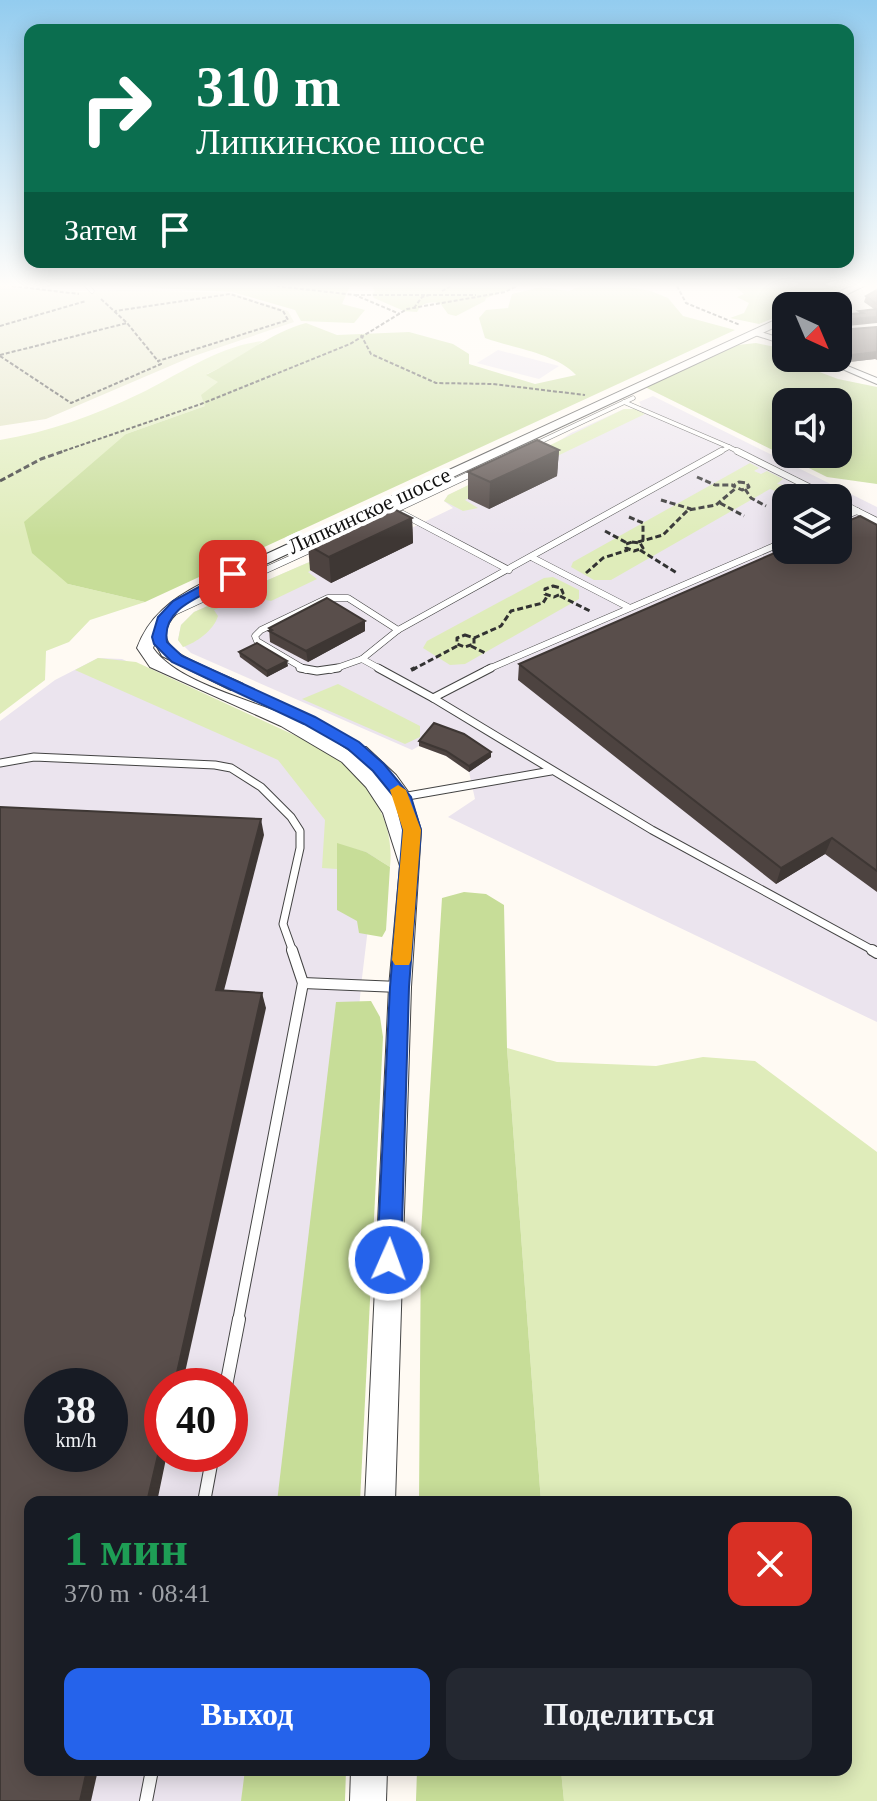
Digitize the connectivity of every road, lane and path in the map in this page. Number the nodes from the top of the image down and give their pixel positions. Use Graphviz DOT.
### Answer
graph roads {
  1 [pos="21,370"];
  2 [pos="147,370"];
  3 [pos="285,370"];
  4 [pos="407,370"];
  5 [pos="668,370"];
  6 [pos="852,371"];
  7 [pos="877,381"];
  8 [pos="612,397"];
  9 [pos="633,398"];
  10 [pos="624,402"];
  11 [pos="729,447"];
  12 [pos="527,448"];
  13 [pos="486,467"];
  14 [pos="685,472"];
  15 [pos="0,481"];
  16 [pos="803,484"];
  17 [pos="734,487"];
  18 [pos="745,489"];
  19 [pos="646,494"];
  20 [pos="720,503"];
  21 [pos="766,506"];
  22 [pos="852,508"];
  23 [pos="693,509"];
  24 [pos="395,510"];
  25 [pos="616,511"];
  26 [pos="857,511"];
  27 [pos="852,513"];
  28 [pos="382,516"];
  29 [pos="744,516"];
  30 [pos="877,521"];
  31 [pos="593,524"];
  32 [pos="328,541"];
  33 [pos="640,542"];
  34 [pos="627,543"];
  35 [pos="772,547"];
  36 [pos="628,550"];
  37 [pos="640,550"];
  38 [pos="533,558"];
  39 [pos="509,570"];
  40 [pos="575,580"];
  41 [pos="689,581"];
  42 [pos="561,588"];
  43 [pos="548,595"];
  44 [pos="560,596"];
  45 [pos="628,607"];
  46 [pos="164,617"];
  47 [pos="603,618"];
  48 [pos="398,630"];
  49 [pos="474,638"];
  50 [pos="147,640"];
  51 [pos="459,645"];
  52 [pos="362,659"];
  53 [pos="186,663"];
  54 [pos="397,678"];
  55 [pos="433,698"];
  56 [pos="0,763"];
  57 [pos="551,771"];
  58 [pos="394,799"];
  59 [pos="877,953"];
  60 [pos="303,983"];
  61 [pos="400,987"];
  62 [pos="229,1368"];
  63 [pos="210,1472"];
  64 [pos="205,1496"];
  65 [pos="380,1496"];
  66 [pos="151,1776"];
  67 [pos="369,1776"];
  68 [pos="146,1801"];
  69 [pos="368,1801"];
  1 -- 2 [label="path"];
  3 -- 15 [label="path"];
  4 -- 8 [label="path"];
  5 -- 8 [label="street, Липкинское шоссе"];
  6 -- 7 [label="street"];
  8 -- 46 [label="street, Липкинское шоссе"];
  9 -- 10 [label="lane"];
  10 -- 11 [label="lane"];
  10 -- 12 [label="lane"];
  11 -- 14 [label="lane"];
  11 -- 16 [label="lane"];
  13 -- 24 [label="lane"];
  14 -- 17 [label="path"];
  14 -- 19 [label="lane"];
  17 -- 18 [label="path"];
  17 -- 18 [label="path"];
  17 -- 20 [label="path"];
  18 -- 21 [label="path"];
  19 -- 23 [label="path"];
  19 -- 25 [label="lane"];
  20 -- 23 [label="path"];
  20 -- 29 [label="path"];
  22 -- 26 [label="lane"];
  23 -- 33 [label="path"];
  24 -- 28 [label="lane"];
  24 -- 39 [label="lane"];
  25 -- 31 [label="lane"];
  25 -- 33 [label="path"];
  26 -- 27 [label="lane"];
  26 -- 30 [label="lane"];
  31 -- 34 [label="path"];
  31 -- 38 [label="lane"];
  32 -- 46 [label="lane"];
  33 -- 34 [label="path"];
  33 -- 37 [label="path"];
  34 -- 36 [label="path"];
  35 -- 41 [label="lane"];
  36 -- 37 [label="path"];
  36 -- 40 [label="path"];
  37 -- 41 [label="path"];
  38 -- 39 [label="lane"];
  38 -- 40 [label="lane"];
  39 -- 48 [label="lane"];
  40 -- 42 [label="path"];
  40 -- 45 [label="lane"];
  41 -- 45 [label="lane"];
  42 -- 43 [label="path"];
  42 -- 44 [label="path"];
  43 -- 44 [label="path"];
  43 -- 49 [label="path"];
  44 -- 47 [label="path"];
  45 -- 47 [label="lane"];
  46 -- 50 [label="street, Липкинское шоссе"];
  46 -- 53 [label="street"];
  47 -- 55 [label="lane"];
  48 -- 52 [label="lane"];
  48 -- 52 [label="lane"];
  49 -- 51 [label="path"];
  49 -- 51 [label="path"];
  50 -- 53 [label="street"];
  50 -- 58 [label="street"];
  51 -- 54 [label="path"];
  52 -- 54 [label="lane"];
  53 -- 58 [label="street"];
  54 -- 55 [label="lane"];
  55 -- 57 [label="lane"];
  56 -- 60 [label="lane"];
  57 -- 58 [label="lane"];
  57 -- 59 [label="lane"];
  58 -- 61 [label="street"];
  60 -- 61 [label="lane"];
  60 -- 62 [label="lane"];
  61 -- 65 [label="street"];
  63 -- 64 [label="lane"];
  66 -- 68 [label="lane"];
  67 -- 69 [label="street"];
}
